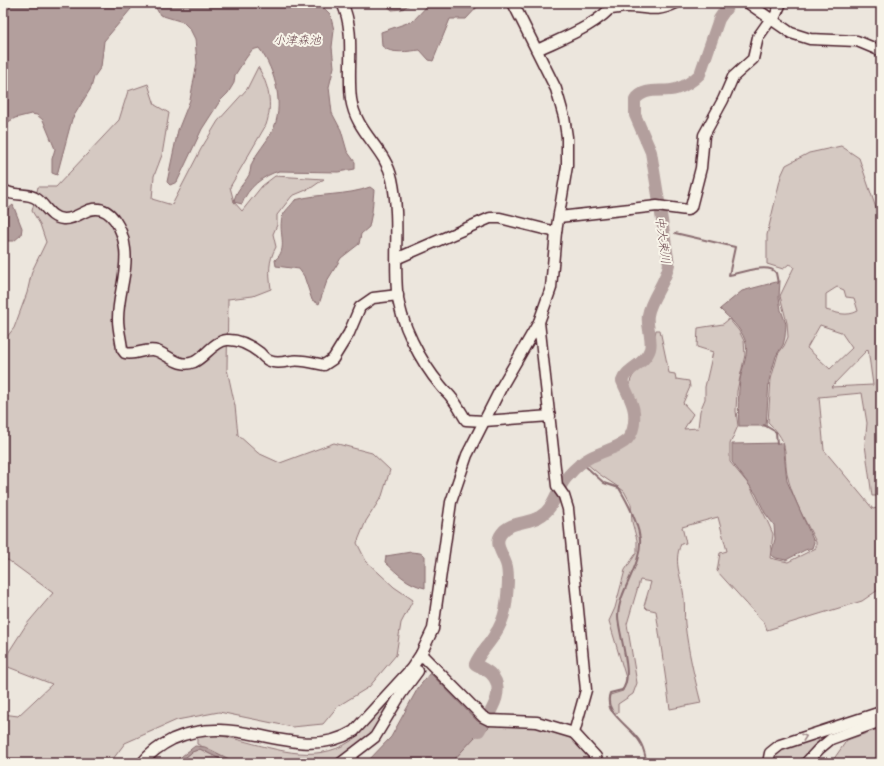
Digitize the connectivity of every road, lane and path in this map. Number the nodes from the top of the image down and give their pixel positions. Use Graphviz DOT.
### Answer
graph roads {
  1 [pos="342,3"];
  2 [pos="513,3"];
  3 [pos="676,3"];
  4 [pos="748,3"];
  5 [pos="781,3"];
  6 [pos="612,6"];
  7 [pos="772,21"];
  8 [pos="537,50"];
  9 [pos="881,51"];
  10 [pos="3,189"];
  11 [pos="559,217"];
  12 [pos="556,232"];
  13 [pos="398,258"];
  14 [pos="398,295"];
  15 [pos="539,322"];
  16 [pos="550,416"];
  17 [pos="484,421"];
  18 [pos="424,657"];
  19 [pos="881,712"];
  20 [pos="881,721"];
  21 [pos="574,734"];
  22 [pos="142,763"];
  23 [pos="341,763"];
  24 [pos="596,763"];
  25 [pos="768,763"];
  26 [pos="806,763"];
  1 -- 13 [label="street"];
  2 -- 8 [label="street"];
  3 -- 6 [label="street"];
  4 -- 7 [label="street"];
  5 -- 7 [label="street"];
  6 -- 8 [label="street"];
  7 -- 9 [label="street"];
  7 -- 11 [label="street"];
  8 -- 11 [label="street"];
  10 -- 14 [label="street"];
  11 -- 12 [label="street"];
  12 -- 13 [label="street"];
  12 -- 15 [label="street"];
  13 -- 14 [label="street"];
  14 -- 17 [label="street"];
  15 -- 16 [label="street"];
  15 -- 17 [label="street"];
  16 -- 17 [label="street"];
  16 -- 21 [label="street"];
  17 -- 18 [label="street"];
  18 -- 21 [label="street"];
  18 -- 22 [label="street"];
  18 -- 23 [label="street"];
  25 -- 19 [label="street, one-way"];
  20 -- 26 [label="street"];
  21 -- 24 [label="street"];
}
